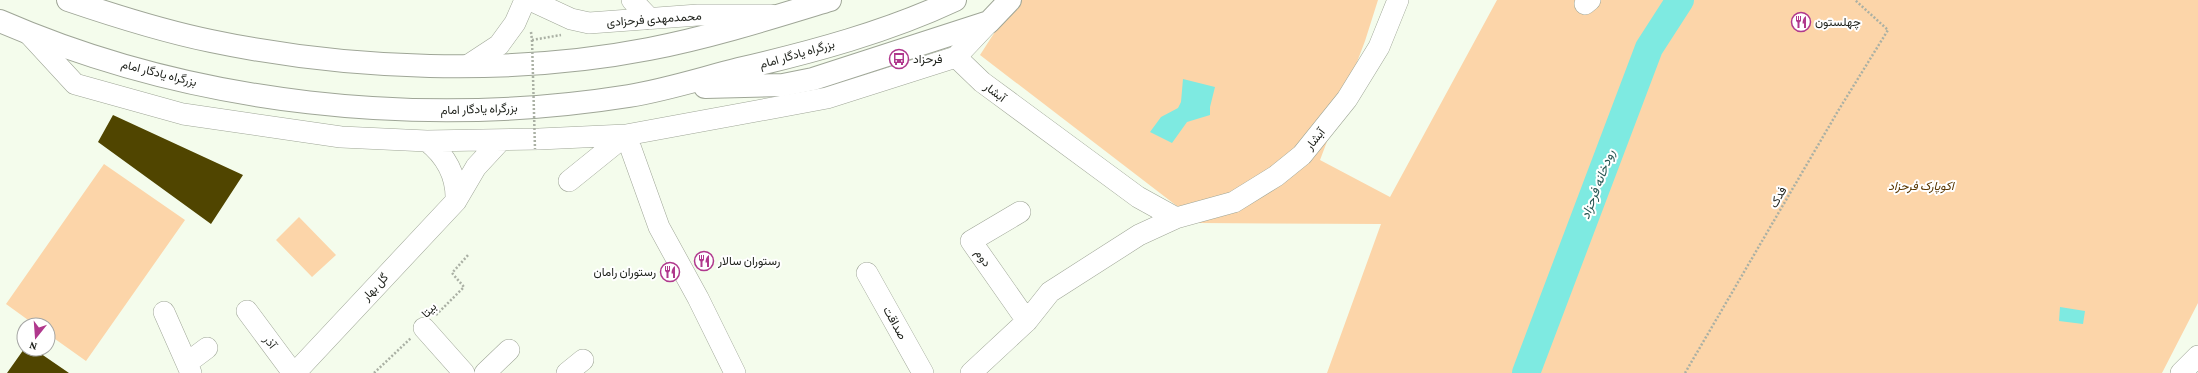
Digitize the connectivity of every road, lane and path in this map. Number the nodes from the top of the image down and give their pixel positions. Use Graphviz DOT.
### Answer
graph roads {
  1 [pos="68,0"];
  2 [pos="525,0"];
  3 [pos="530,0"];
  4 [pos="632,0"];
  5 [pos="830,0"];
  6 [pos="955,0"];
  7 [pos="1010,0"];
  8 [pos="1398,0"];
  9 [pos="1855,0"];
  10 [pos="560,6"];
  11 [pos="782,14"];
  12 [pos="650,19"];
  13 [pos="0,21"];
  14 [pos="989,22"];
  15 [pos="28,33"];
  16 [pos="565,34"];
  17 [pos="956,57"];
  18 [pos="467,66"];
  19 [pos="657,89"];
  20 [pos="626,135"];
  21 [pos="501,140"];
  22 [pos="426,141"];
  23 [pos="535,149"];
  24 [pos="569,182"];
  25 [pos="456,201"];
  26 [pos="1020,212"];
  27 [pos="1176,218"];
  28 [pos="469,254"];
  29 [pos="867,273"];
  30 [pos="247,311"];
  31 [pos="164,312"];
  32 [pos="1027,321"];
  33 [pos="424,328"];
  34 [pos="208,348"];
  35 [pos="509,350"];
  36 [pos="2198,356"];
  37 [pos="583,360"];
  38 [pos="189,368"];
  39 [pos="294,373"];
  40 [pos="374,373"];
  41 [pos="464,373"];
  42 [pos="486,373"];
  43 [pos="567,373"];
  44 [pos="735,373"];
  45 [pos="923,373"];
  46 [pos="971,373"];
  47 [pos="1685,373"];
  48 [pos="2181,373"];
  1 -- 18 [label="highway"];
  2 -- 18 [label="street"];
  3 -- 10 [label="street, محمدمهدی فرحزادی"];
  4 -- 12 [label="street"];
  5 -- 11 [label="highway"];
  6 -- 19 [label="highway, بزرگراه یادگار امام"];
  7 -- 14 [label="highway"];
  8 -- 27 [label="street, آبشار"];
  9 -- 47 [label="path, فدک"];
  10 -- 12 [label="street, محمدمهدی فرحزادی"];
  11 -- 12 [label="street, محمدمهدی فرحزادی"];
  11 -- 18 [label="highway"];
  13 -- 15 [label="highway, بزرگراه یادگار امام"];
  14 -- 17 [label="street"];
  14 -- 19 [label="highway"];
  15 -- 19 [label="highway, بزرگراه یادگار امام"];
  15 -- 22 [label="street"];
  16 -- 23 [label="path, bridge"];
  17 -- 20 [label="street"];
  17 -- 27 [label="street, آبشار"];
  20 -- 21 [label="street"];
  20 -- 24 [label="street"];
  20 -- 44 [label="street"];
  21 -- 22 [label="street"];
  21 -- 25 [label="street, گل بهار"];
  22 -- 25 [label="street"];
  25 -- 39 [label="street, گل بهار"];
  26 -- 32 [label="street, دوم"];
  27 -- 32 [label="street, آبشار"];
  28 -- 33 [label="path, بیتا"];
  29 -- 45 [label="street, صداقت"];
  30 -- 39 [label="street, آذر"];
  31 -- 38 [label="street"];
  32 -- 46 [label="street, آبشار"];
  33 -- 40 [label="path, بیتا"];
  33 -- 41 [label="street"];
  34 -- 38 [label="street"];
  35 -- 42 [label="street"];
  36 -- 48 [label="street"];
  37 -- 43 [label="street"];
}
